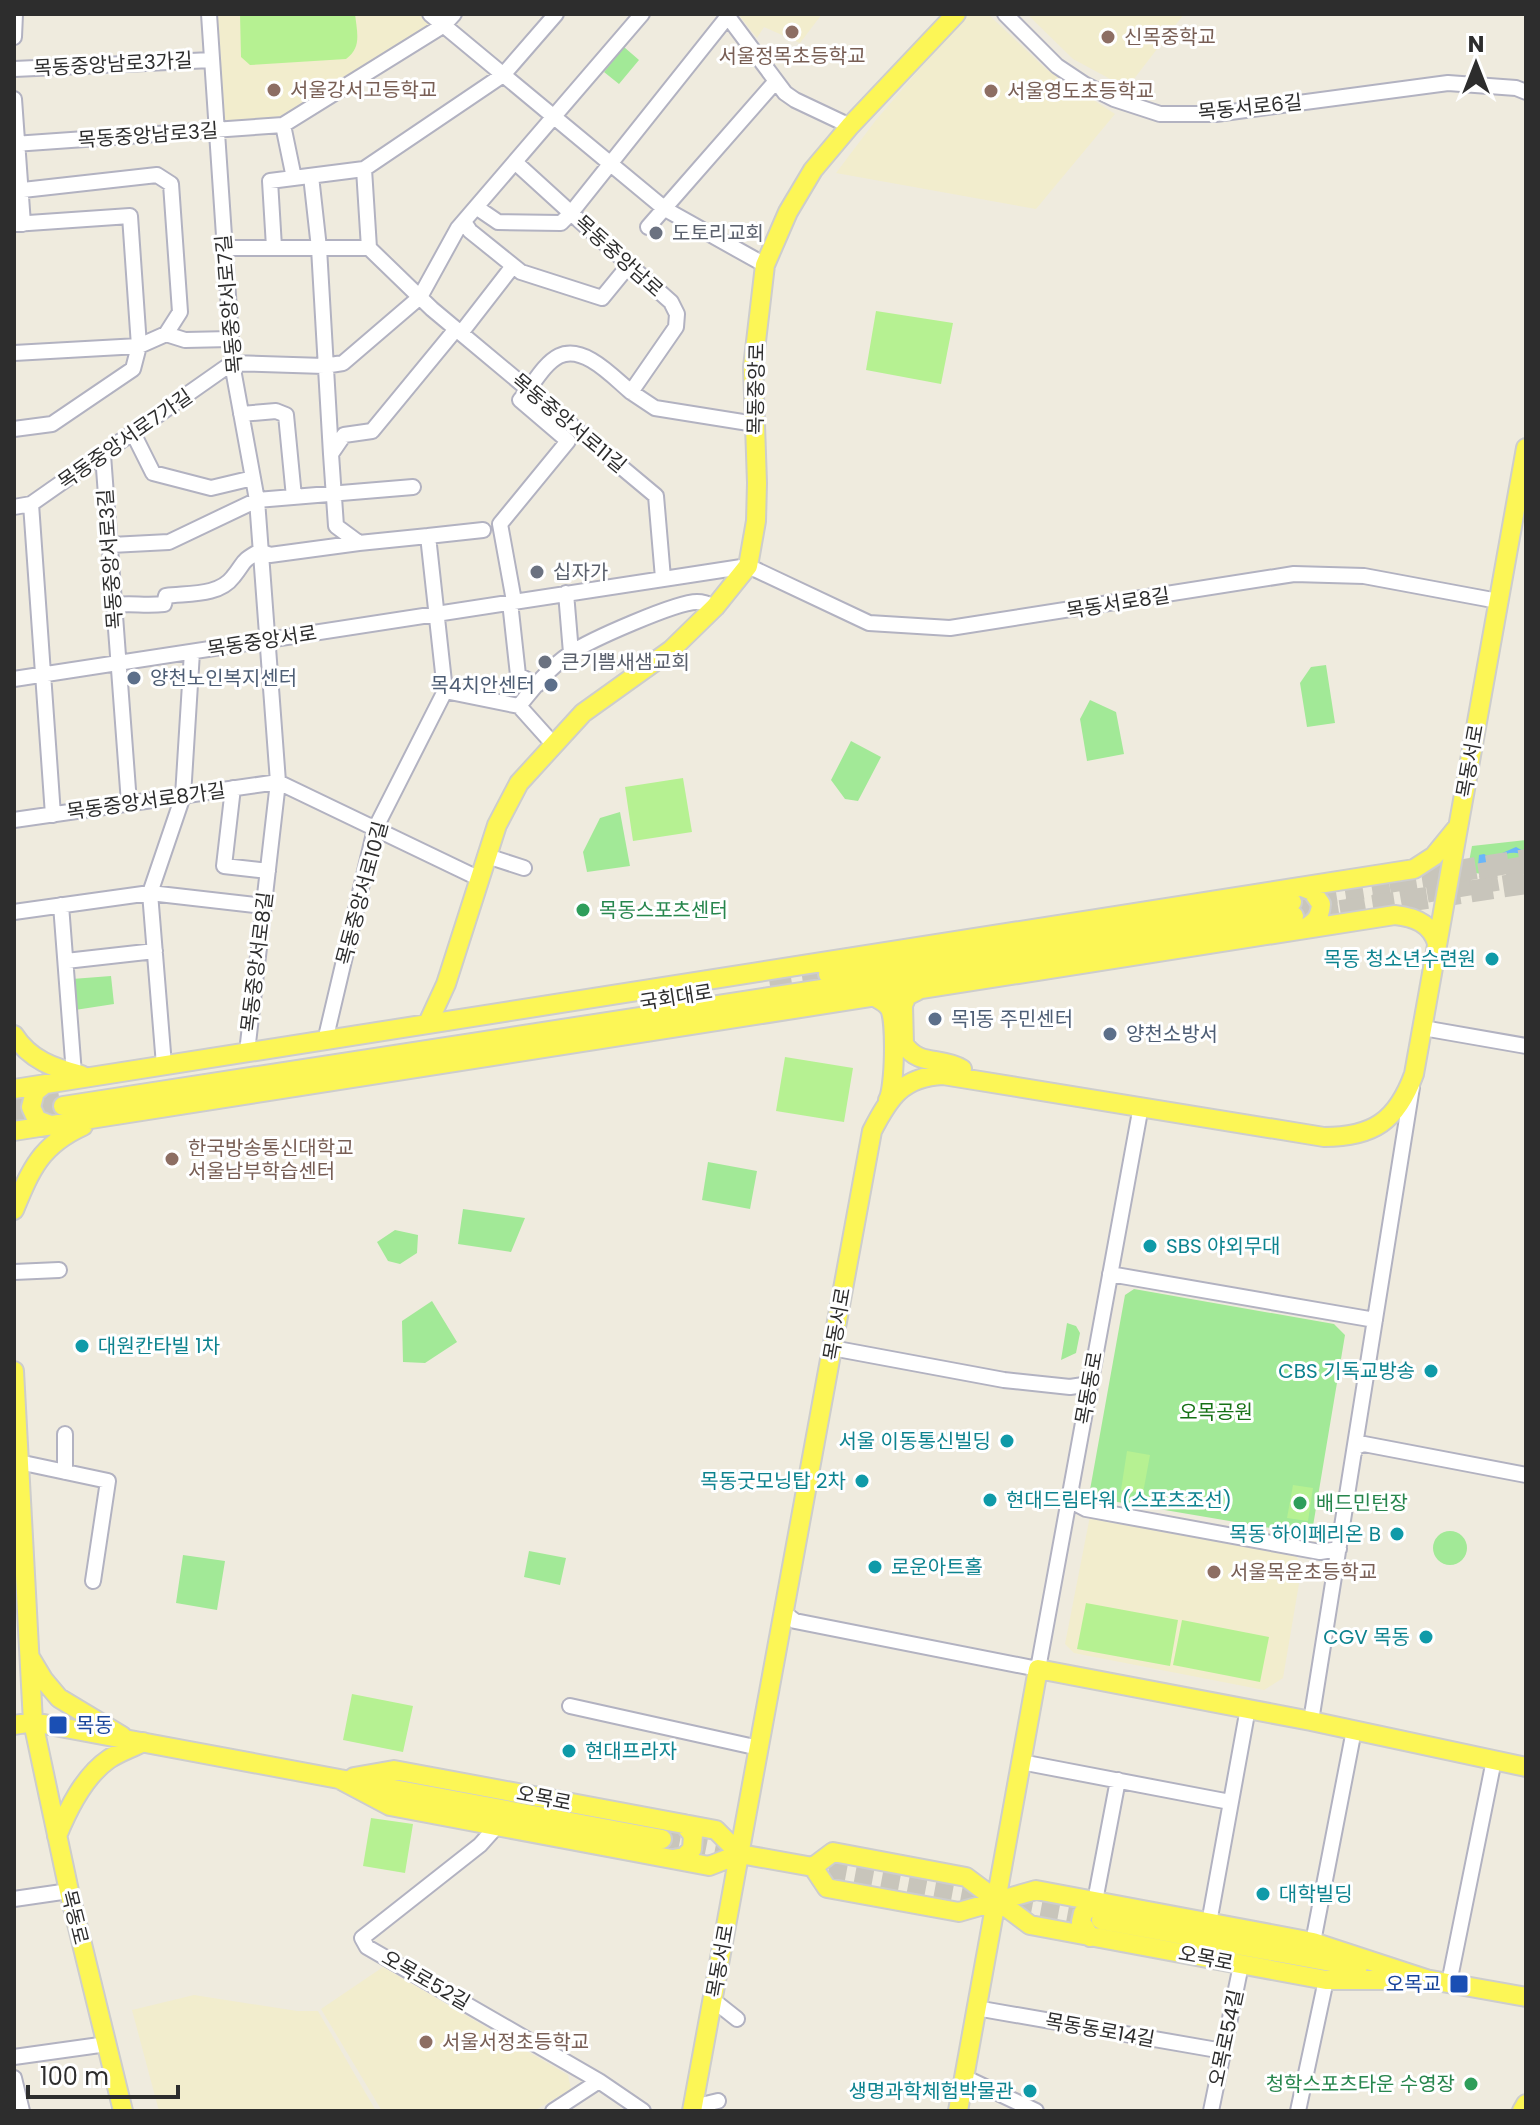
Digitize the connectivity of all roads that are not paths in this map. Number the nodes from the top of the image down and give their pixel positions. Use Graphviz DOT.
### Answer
graph roads {
  1 [pos="15,14"];
  2 [pos="209,14"];
  3 [pos="430,14"];
  4 [pos="556,14"];
  5 [pos="642,14"];
  6 [pos="956,14"];
  7 [pos="1005,14"];
  8 [pos="727,15"];
  9 [pos="449,20"];
  10 [pos="14,37"];
  11 [pos="212,60"];
  12 [pos="14,69"];
  13 [pos="503,75"];
  14 [pos="776,81"];
  15 [pos="1526,92"];
  16 [pos="14,99"];
  17 [pos="553,117"];
  18 [pos="283,125"];
  19 [pos="850,126"];
  20 [pos="216,130"];
  21 [pos="15,144"];
  22 [pos="515,162"];
  23 [pos="611,164"];
  24 [pos="364,169"];
  25 [pos="311,176"];
  26 [pos="294,178"];
  27 [pos="17,190"];
  28 [pos="476,207"];
  29 [pos="665,209"];
  30 [pos="571,213"];
  31 [pos="464,222"];
  32 [pos="18,224"];
  33 [pos="648,227"];
  34 [pos="274,247"];
  35 [pos="224,248"];
  36 [pos="319,248"];
  37 [pos="369,248"];
  38 [pos="629,265"];
  39 [pos="765,265"];
  40 [pos="513,266"];
  41 [pos="420,297"];
  42 [pos="458,331"];
  43 [pos="166,334"];
  44 [pos="231,339"];
  45 [pos="139,346"];
  46 [pos="14,353"];
  47 [pos="232,363"];
  48 [pos="324,366"];
  49 [pos="529,390"];
  50 [pos="631,392"];
  51 [pos="241,414"];
  52 [pos="755,424"];
  53 [pos="14,429"];
  54 [pos="133,433"];
  55 [pos="1526,448"];
  56 [pos="331,454"];
  57 [pos="103,455"];
  58 [pos="253,478"];
  59 [pos="413,487"];
  60 [pos="334,493"];
  61 [pos="294,497"];
  62 [pos="257,500"];
  63 [pos="31,504"];
  64 [pos="14,507"];
  65 [pos="483,530"];
  66 [pos="428,536"];
  67 [pos="359,543"];
  68 [pos="111,545"];
  69 [pos="260,551"];
  70 [pos="748,566"];
  71 [pos="663,578"];
  72 [pos="566,593"];
  73 [pos="1498,601"];
  74 [pos="512,602"];
  75 [pos="114,605"];
  76 [pos="715,607"];
  77 [pos="436,614"];
  78 [pos="266,640"];
  79 [pos="192,652"];
  80 [pos="571,653"];
  81 [pos="117,663"];
  82 [pos="44,675"];
  83 [pos="14,679"];
  84 [pos="537,685"];
  85 [pos="445,691"];
  86 [pos="519,706"];
  87 [pos="554,745"];
  88 [pos="278,782"];
  89 [pos="233,788"];
  90 [pos="183,796"];
  91 [pos="129,803"];
  92 [pos="53,815"];
  93 [pos="14,820"];
  94 [pos="1458,827"];
  95 [pos="375,829"];
  96 [pos="487,856"];
  97 [pos="524,868"];
  98 [pos="268,871"];
  99 [pos="480,879"];
  100 [pos="150,893"];
  101 [pos="61,905"];
  102 [pos="264,906"];
  103 [pos="1297,909"];
  104 [pos="14,912"];
  105 [pos="1437,943"];
  106 [pos="155,951"];
  107 [pos="66,961"];
  108 [pos="446,984"];
  109 [pos="921,989"];
  110 [pos="875,997"];
  111 [pos="473,1018"];
  112 [pos="428,1023"];
  113 [pos="1423,1028"];
  114 [pos="14,1035"];
  115 [pos="325,1041"];
  116 [pos="1526,1046"];
  117 [pos="247,1052"];
  118 [pos="164,1065"];
  119 [pos="1414,1074"];
  120 [pos="81,1076"];
  121 [pos="977,1079"];
  122 [pos="14,1089"];
  123 [pos="56,1094"];
  124 [pos="888,1100"];
  125 [pos="1141,1106"];
  126 [pos="102,1118"];
  127 [pos="53,1126"];
  128 [pos="14,1131"];
  129 [pos="14,1210"];
  130 [pos="59,1270"];
  131 [pos="14,1272"];
  132 [pos="1110,1274"];
  133 [pos="1375,1320"];
  134 [pos="832,1348"];
  135 [pos="14,1371"];
  136 [pos="1090,1384"];
  137 [pos="65,1434"];
  138 [pos="1353,1456"];
  139 [pos="16,1462"];
  140 [pos="65,1472"];
  141 [pos="1526,1475"];
  142 [pos="1069,1500"];
  143 [pos="1339,1549"];
  144 [pos="93,1581"];
  145 [pos="14,1610"];
  146 [pos="784,1613"];
  147 [pos="27,1653"];
  148 [pos="1038,1669"];
  149 [pos="570,1706"];
  150 [pos="1248,1708"];
  151 [pos="14,1715"];
  152 [pos="1311,1721"];
  153 [pos="23,1723"];
  154 [pos="1354,1730"];
  155 [pos="135,1741"];
  156 [pos="759,1748"];
  157 [pos="1526,1758"];
  158 [pos="1486,1759"];
  159 [pos="1021,1762"];
  160 [pos="1526,1767"];
  161 [pos="339,1779"];
  162 [pos="1118,1780"];
  163 [pos="1230,1802"];
  164 [pos="684,1824"];
  165 [pos="497,1826"];
  166 [pos="57,1836"];
  167 [pos="662,1839"];
  168 [pos="740,1854"];
  169 [pos="673,1859"];
  170 [pos="813,1867"];
  171 [pos="69,1891"];
  172 [pos="14,1899"];
  173 [pos="996,1900"];
  174 [pos="1100,1908"];
  175 [pos="1209,1923"];
  176 [pos="1090,1937"];
  177 [pos="1313,1942"];
  178 [pos="1241,1965"];
  179 [pos="1426,1979"];
  180 [pos="1326,1980"];
  181 [pos="1449,1983"];
  182 [pos="1526,1997"];
  183 [pos="713,2000"];
  184 [pos="976,2008"];
  185 [pos="737,2019"];
  186 [pos="107,2044"];
  187 [pos="1223,2051"];
  188 [pos="14,2057"];
  189 [pos="964,2077"];
  190 [pos="14,2078"];
  191 [pos="599,2081"];
  192 [pos="718,2101"];
  193 [pos="1526,2104"];
  194 [pos="693,2109"];
  195 [pos="22,2111"];
  196 [pos="123,2111"];
  197 [pos="553,2111"];
  198 [pos="643,2111"];
  199 [pos="958,2111"];
  200 [pos="1036,2111"];
  201 [pos="1211,2111"];
  202 [pos="1298,2111"];
  203 [pos="1522,2111"];
  1 -- 10 [label="street, 목동중앙남로3가길"];
  2 -- 11 [label="street, 목동중앙서로7길"];
  3 -- 9 [label="street"];
  4 -- 13 [label="street"];
  5 -- 17 [label="street"];
  6 -- 19 [label="main road, 목동중앙로"];
  7 -- 15 [label="street, 목동서로6길"];
  8 -- 14 [label="street"];
  8 -- 23 [label="street, 목동중앙남로"];
  9 -- 13 [label="street"];
  9 -- 18 [label="street, 목동중앙남로3길"];
  11 -- 12 [label="street, 목동중앙남로3가길"];
  11 -- 20 [label="street, 목동중앙서로7길"];
  13 -- 17 [label="street"];
  13 -- 24 [label="street"];
  14 -- 19 [label="street"];
  14 -- 29 [label="street, 목동중앙남로"];
  16 -- 21 [label="street, 목동중앙남로3가길"];
  17 -- 22 [label="street"];
  17 -- 23 [label="street"];
  18 -- 20 [label="street, 목동중앙남로3길"];
  18 -- 26 [label="street"];
  19 -- 39 [label="main road, 목동중앙로"];
  20 -- 21 [label="street, 목동중앙남로3길"];
  20 -- 35 [label="street, 목동중앙서로7길"];
  21 -- 27 [label="street, 목동중앙남로3가길"];
  22 -- 28 [label="street"];
  22 -- 30 [label="street"];
  23 -- 29 [label="street"];
  23 -- 30 [label="street, 목동중앙남로"];
  24 -- 25 [label="street"];
  24 -- 37 [label="street"];
  25 -- 26 [label="street"];
  25 -- 36 [label="street"];
  26 -- 34 [label="street"];
  27 -- 32 [label="street, 목동중앙남로3가길"];
  27 -- 43 [label="street"];
  28 -- 30 [label="street"];
  28 -- 31 [label="street"];
  29 -- 33 [label="street, 목동중앙남로"];
  29 -- 39 [label="street"];
  30 -- 38 [label="street, 목동중앙남로"];
  31 -- 40 [label="street"];
  31 -- 41 [label="street"];
  32 -- 45 [label="street"];
  34 -- 35 [label="street"];
  34 -- 36 [label="street"];
  35 -- 44 [label="street, 목동중앙서로7길"];
  36 -- 37 [label="street"];
  36 -- 48 [label="street"];
  37 -- 41 [label="street, 목동중앙서로11길"];
  38 -- 40 [label="street"];
  38 -- 50 [label="street, 목동중앙남로"];
  39 -- 52 [label="main road, 목동중앙로"];
  40 -- 42 [label="street"];
  41 -- 42 [label="street, 목동중앙서로11길"];
  41 -- 48 [label="street"];
  42 -- 49 [label="street, 목동중앙서로11길"];
  42 -- 56 [label="street"];
  43 -- 44 [label="street"];
  43 -- 45 [label="street"];
  44 -- 47 [label="street, 목동중앙서로7길"];
  45 -- 46 [label="street"];
  45 -- 53 [label="street"];
  47 -- 48 [label="street"];
  47 -- 51 [label="street, 목동중앙서로7길"];
  47 -- 54 [label="street, 목동중앙서로7가길"];
  48 -- 56 [label="street"];
  49 -- 50 [label="street"];
  49 -- 71 [label="street, 목동중앙서로11길"];
  49 -- 74 [label="street"];
  50 -- 52 [label="street"];
  51 -- 58 [label="street, 목동중앙서로7길"];
  51 -- 61 [label="street"];
  52 -- 70 [label="main road, 목동중앙로"];
  54 -- 57 [label="street, 목동중앙서로7가길"];
  54 -- 58 [label="street"];
  55 -- 73 [label="main road, 목동서로"];
  56 -- 60 [label="street"];
  57 -- 63 [label="street, 목동중앙서로7가길"];
  57 -- 68 [label="street, 목동중앙서로3길"];
  58 -- 62 [label="street, 목동중앙서로7길"];
  59 -- 60 [label="street"];
  60 -- 61 [label="street"];
  60 -- 67 [label="street"];
  61 -- 62 [label="street"];
  62 -- 68 [label="street"];
  62 -- 69 [label="street, 목동중앙서로7길"];
  63 -- 64 [label="street, 목동중앙서로7가길"];
  63 -- 82 [label="street"];
  65 -- 66 [label="street"];
  66 -- 67 [label="street"];
  66 -- 77 [label="street"];
  67 -- 69 [label="street"];
  68 -- 75 [label="street, 목동중앙서로3길"];
  69 -- 75 [label="street"];
  69 -- 78 [label="street, 목동중앙서로7길"];
  70 -- 71 [label="street, 목동중앙서로"];
  70 -- 73 [label="street, 목동서로8길"];
  70 -- 76 [label="main road, 목동중앙로"];
  71 -- 72 [label="street, 목동중앙서로"];
  72 -- 74 [label="street, 목동중앙서로"];
  72 -- 80 [label="street"];
  73 -- 94 [label="main road, 목동서로"];
  74 -- 77 [label="street, 목동중앙서로"];
  74 -- 84 [label="street"];
  75 -- 81 [label="street, 목동중앙서로3길"];
  76 -- 80 [label="street"];
  76 -- 87 [label="main road, 목동중앙로"];
  77 -- 78 [label="street, 목동중앙서로"];
  77 -- 85 [label="street"];
  78 -- 79 [label="street, 목동중앙서로"];
  78 -- 88 [label="street, 목동중앙서로8길"];
  79 -- 81 [label="street, 목동중앙서로"];
  79 -- 90 [label="street"];
  80 -- 84 [label="street"];
  81 -- 82 [label="street, 목동중앙서로"];
  81 -- 91 [label="street, 목동중앙서로3길"];
  82 -- 83 [label="street, 목동중앙서로"];
  82 -- 92 [label="street"];
  84 -- 86 [label="street"];
  85 -- 86 [label="street"];
  85 -- 95 [label="street, 목동중앙서로10길"];
  86 -- 87 [label="street"];
  87 -- 96 [label="main road, 목동중앙로"];
  88 -- 89 [label="street, 목동중앙서로8가길"];
  88 -- 95 [label="street"];
  88 -- 98 [label="street, 목동중앙서로8길"];
  89 -- 90 [label="street, 목동중앙서로8가길"];
  89 -- 98 [label="street, 목동중앙서로8길"];
  90 -- 91 [label="street, 목동중앙서로8가길"];
  90 -- 100 [label="street"];
  91 -- 92 [label="street, 목동중앙서로8가길"];
  92 -- 93 [label="street, 목동중앙서로8가길"];
  94 -- 103 [label="main road"];
  94 -- 105 [label="main road, 목동서로"];
  95 -- 99 [label="street"];
  95 -- 115 [label="street, 목동중앙서로10길"];
  96 -- 97 [label="street"];
  96 -- 99 [label="main road, 목동중앙로"];
  98 -- 102 [label="street, 목동중앙서로8길"];
  99 -- 108 [label="main road, 목동중앙로"];
  100 -- 101 [label="street"];
  100 -- 102 [label="street"];
  100 -- 106 [label="street"];
  101 -- 104 [label="street"];
  101 -- 107 [label="street"];
  102 -- 117 [label="street, 목동중앙서로8길"];
  103 -- 105 [label="main road"];
  103 -- 109 [label="main road"];
  103 -- 111 [label="main road"];
  103 -- 123 [label="main road, 국회대로"];
  105 -- 113 [label="main road, 목동서로"];
  106 -- 107 [label="street"];
  106 -- 118 [label="street"];
  107 -- 120 [label="street"];
  108 -- 111 [label="main road"];
  108 -- 112 [label="main road, 목동중앙로"];
  109 -- 110 [label="main road"];
  109 -- 121 [label="main road"];
  110 -- 124 [label="main road"];
  110 -- 126 [label="main road"];
  111 -- 112 [label="main road"];
  112 -- 115 [label="main road"];
  113 -- 116 [label="street"];
  113 -- 119 [label="main road, 목동서로"];
  114 -- 120 [label="main road"];
  115 -- 117 [label="main road"];
  117 -- 118 [label="main road"];
  118 -- 120 [label="main road"];
  119 -- 125 [label="main road, 목동서로"];
  119 -- 133 [label="street, 목동서로"];
  120 -- 123 [label="main road"];
  121 -- 124 [label="main road, 목동서로"];
  121 -- 125 [label="main road, 목동서로"];
  122 -- 123 [label="main road"];
  123 -- 127 [label="main road"];
  124 -- 134 [label="main road, 목동서로"];
  125 -- 132 [label="street, 목동동로"];
  126 -- 127 [label="main road"];
  126 -- 129 [label="main road"];
  127 -- 128 [label="main road"];
  130 -- 131 [label="street"];
  132 -- 133 [label="street"];
  132 -- 136 [label="street, 목동동로"];
  133 -- 138 [label="street, 목동서로"];
  134 -- 136 [label="street"];
  134 -- 146 [label="main road, 목동서로"];
  135 -- 139 [label="main road, 목동로"];
  136 -- 142 [label="street, 목동동로"];
  137 -- 140 [label="street"];
  138 -- 141 [label="street"];
  138 -- 143 [label="street, 목동서로"];
  139 -- 140 [label="street"];
  139 -- 147 [label="main road, 목동로"];
  140 -- 144 [label="street"];
  142 -- 143 [label="street"];
  142 -- 148 [label="street, 목동동로"];
  143 -- 152 [label="street, 목동서로"];
  145 -- 153 [label="main road, 목동로"];
  146 -- 148 [label="street"];
  146 -- 156 [label="main road, 목동서로"];
  147 -- 153 [label="main road, 목동로"];
  147 -- 155 [label="main road"];
  148 -- 150 [label="main road"];
  148 -- 159 [label="main road, 목동동로"];
  149 -- 156 [label="street"];
  150 -- 152 [label="main road"];
  150 -- 163 [label="street, 오목로"];
  151 -- 153 [label="street"];
  152 -- 154 [label="main road"];
  153 -- 155 [label="main road, 오목로"];
  153 -- 166 [label="main road, 목동로"];
  154 -- 158 [label="main road"];
  154 -- 177 [label="street"];
  155 -- 161 [label="main road, 오목로"];
  155 -- 166 [label="main road"];
  156 -- 168 [label="main road, 목동서로"];
  157 -- 158 [label="main road"];
  158 -- 160 [label="main road"];
  158 -- 181 [label="street"];
  159 -- 162 [label="street"];
  159 -- 173 [label="main road, 목동동로"];
  161 -- 164 [label="main road, 오목로"];
  161 -- 165 [label="main road, 오목로"];
  161 -- 167 [label="main road, 오목로"];
  162 -- 163 [label="street"];
  162 -- 174 [label="street"];
  163 -- 175 [label="street, 오목로"];
  164 -- 168 [label="main road, 오목로"];
  164 -- 169 [label="main road"];
  165 -- 169 [label="main road, 오목로"];
  165 -- 191 [label="street, 오목로52길"];
  166 -- 171 [label="main road, 목동로"];
  168 -- 169 [label="main road, 오목로"];
  168 -- 170 [label="main road, 오목로"];
  168 -- 183 [label="main road, 목동서로"];
  170 -- 173 [label="main road, 오목로"];
  170 -- 173 [label="main road, 오목로"];
  171 -- 172 [label="street"];
  171 -- 186 [label="main road, 목동로"];
  173 -- 174 [label="main road, 오목로"];
  173 -- 176 [label="main road, 오목로"];
  173 -- 184 [label="main road, 목동동로"];
  174 -- 175 [label="main road, 오목로"];
  174 -- 176 [label="main road"];
  174 -- 179 [label="main road, 오목로"];
  175 -- 177 [label="main road, 오목로"];
  176 -- 178 [label="main road, 오목로"];
  177 -- 179 [label="main road, 오목로"];
  178 -- 180 [label="main road, 오목로"];
  178 -- 187 [label="street, 오목로54길"];
  179 -- 180 [label="main road, 오목로"];
  179 -- 181 [label="main road, 오목로"];
  180 -- 202 [label="street"];
  181 -- 182 [label="main road, 오목로"];
  183 -- 185 [label="street"];
  183 -- 194 [label="main road, 목동서로"];
  184 -- 187 [label="street, 목동동로14길"];
  184 -- 189 [label="main road, 목동동로"];
  186 -- 188 [label="street"];
  186 -- 196 [label="main road, 목동로"];
  187 -- 201 [label="street, 오목로54길"];
  189 -- 199 [label="main road, 목동동로"];
  189 -- 200 [label="street"];
  190 -- 195 [label="street"];
  191 -- 197 [label="street"];
  191 -- 198 [label="street, 오목로52길"];
  192 -- 194 [label="street"];
  193 -- 203 [label="main road"];
}
